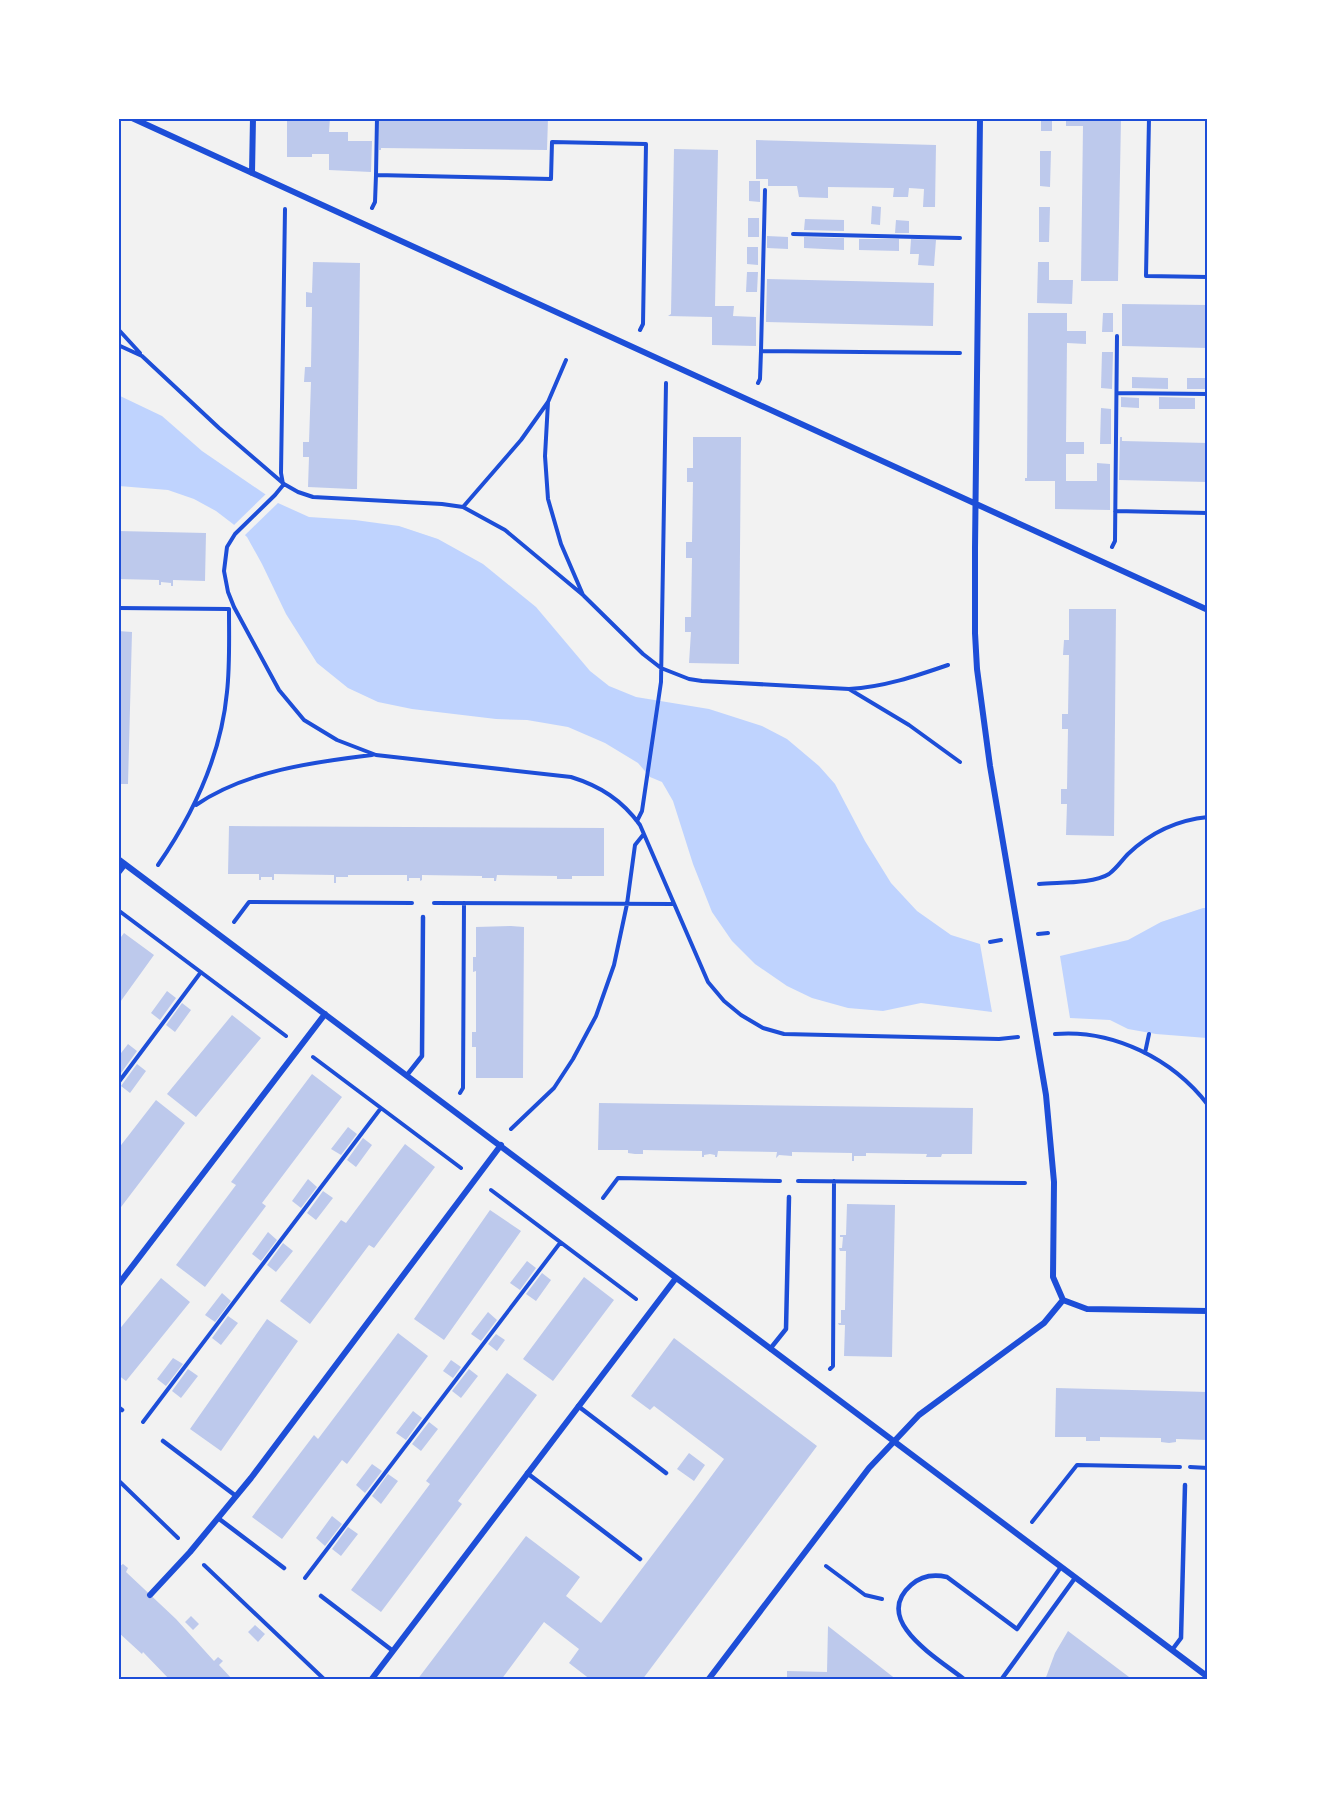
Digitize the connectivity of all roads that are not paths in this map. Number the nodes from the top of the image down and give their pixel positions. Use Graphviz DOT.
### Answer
graph roads {
  1 [pos="132,118"];
  2 [pos="253,118"];
  3 [pos="981,118"];
  4 [pos="252,173"];
  5 [pos="975,504"];
  6 [pos="1208,610"];
  7 [pos="118,859"];
  8 [pos="125,864"];
  9 [pos="118,873"];
  10 [pos="423,917"];
  11 [pos="325,1014"];
  12 [pos="407,1075"];
  13 [pos="501,1145"];
  14 [pos="789,1197"];
  15 [pos="676,1278"];
  16 [pos="118,1285"];
  17 [pos="1063,1300"];
  18 [pos="1208,1311"];
  19 [pos="770,1349"];
  20 [pos="578,1406"];
  21 [pos="163,1441"];
  22 [pos="894,1441"];
  23 [pos="527,1473"];
  24 [pos="666,1473"];
  25 [pos="1185,1485"];
  26 [pos="236,1496"];
  27 [pos="218,1518"];
  28 [pos="639,1559"];
  29 [pos="1061,1567"];
  30 [pos="284,1568"];
  31 [pos="1075,1578"];
  32 [pos="150,1595"];
  33 [pos="321,1596"];
  34 [pos="1172,1650"];
  35 [pos="393,1651"];
  36 [pos="1208,1677"];
  37 [pos="371,1680"];
  38 [pos="708,1680"];
  39 [pos="965,1680"];
  40 [pos="1001,1680"];
  1 -- 4 [label="street"];
  2 -- 4 [label="street"];
  3 -- 5 [label="street"];
  4 -- 5 [label="street"];
  5 -- 6 [label="street"];
  5 -- 17 [label="street"];
  7 -- 8 [label="street"];
  8 -- 9 [label="street"];
  8 -- 11 [label="street"];
  10 -- 12 [label="lane"];
  11 -- 12 [label="street"];
  11 -- 16 [label="street"];
  12 -- 13 [label="street"];
  13 -- 15 [label="street"];
  13 -- 26 [label="street"];
  14 -- 19 [label="lane"];
  15 -- 19 [label="street"];
  15 -- 20 [label="street"];
  17 -- 18 [label="street"];
  17 -- 22 [label="street"];
  19 -- 22 [label="street"];
  20 -- 23 [label="street"];
  20 -- 24 [label="lane"];
  21 -- 26 [label="lane"];
  22 -- 29 [label="street"];
  22 -- 38 [label="street"];
  23 -- 28 [label="lane"];
  23 -- 35 [label="street"];
  25 -- 34 [label="lane"];
  26 -- 27 [label="street"];
  27 -- 30 [label="lane"];
  27 -- 32 [label="street"];
  29 -- 31 [label="street"];
  29 -- 39 [label="lane"];
  31 -- 34 [label="street"];
  31 -- 40 [label="lane"];
  33 -- 35 [label="lane"];
  34 -- 36 [label="street"];
  35 -- 37 [label="street"];
}
